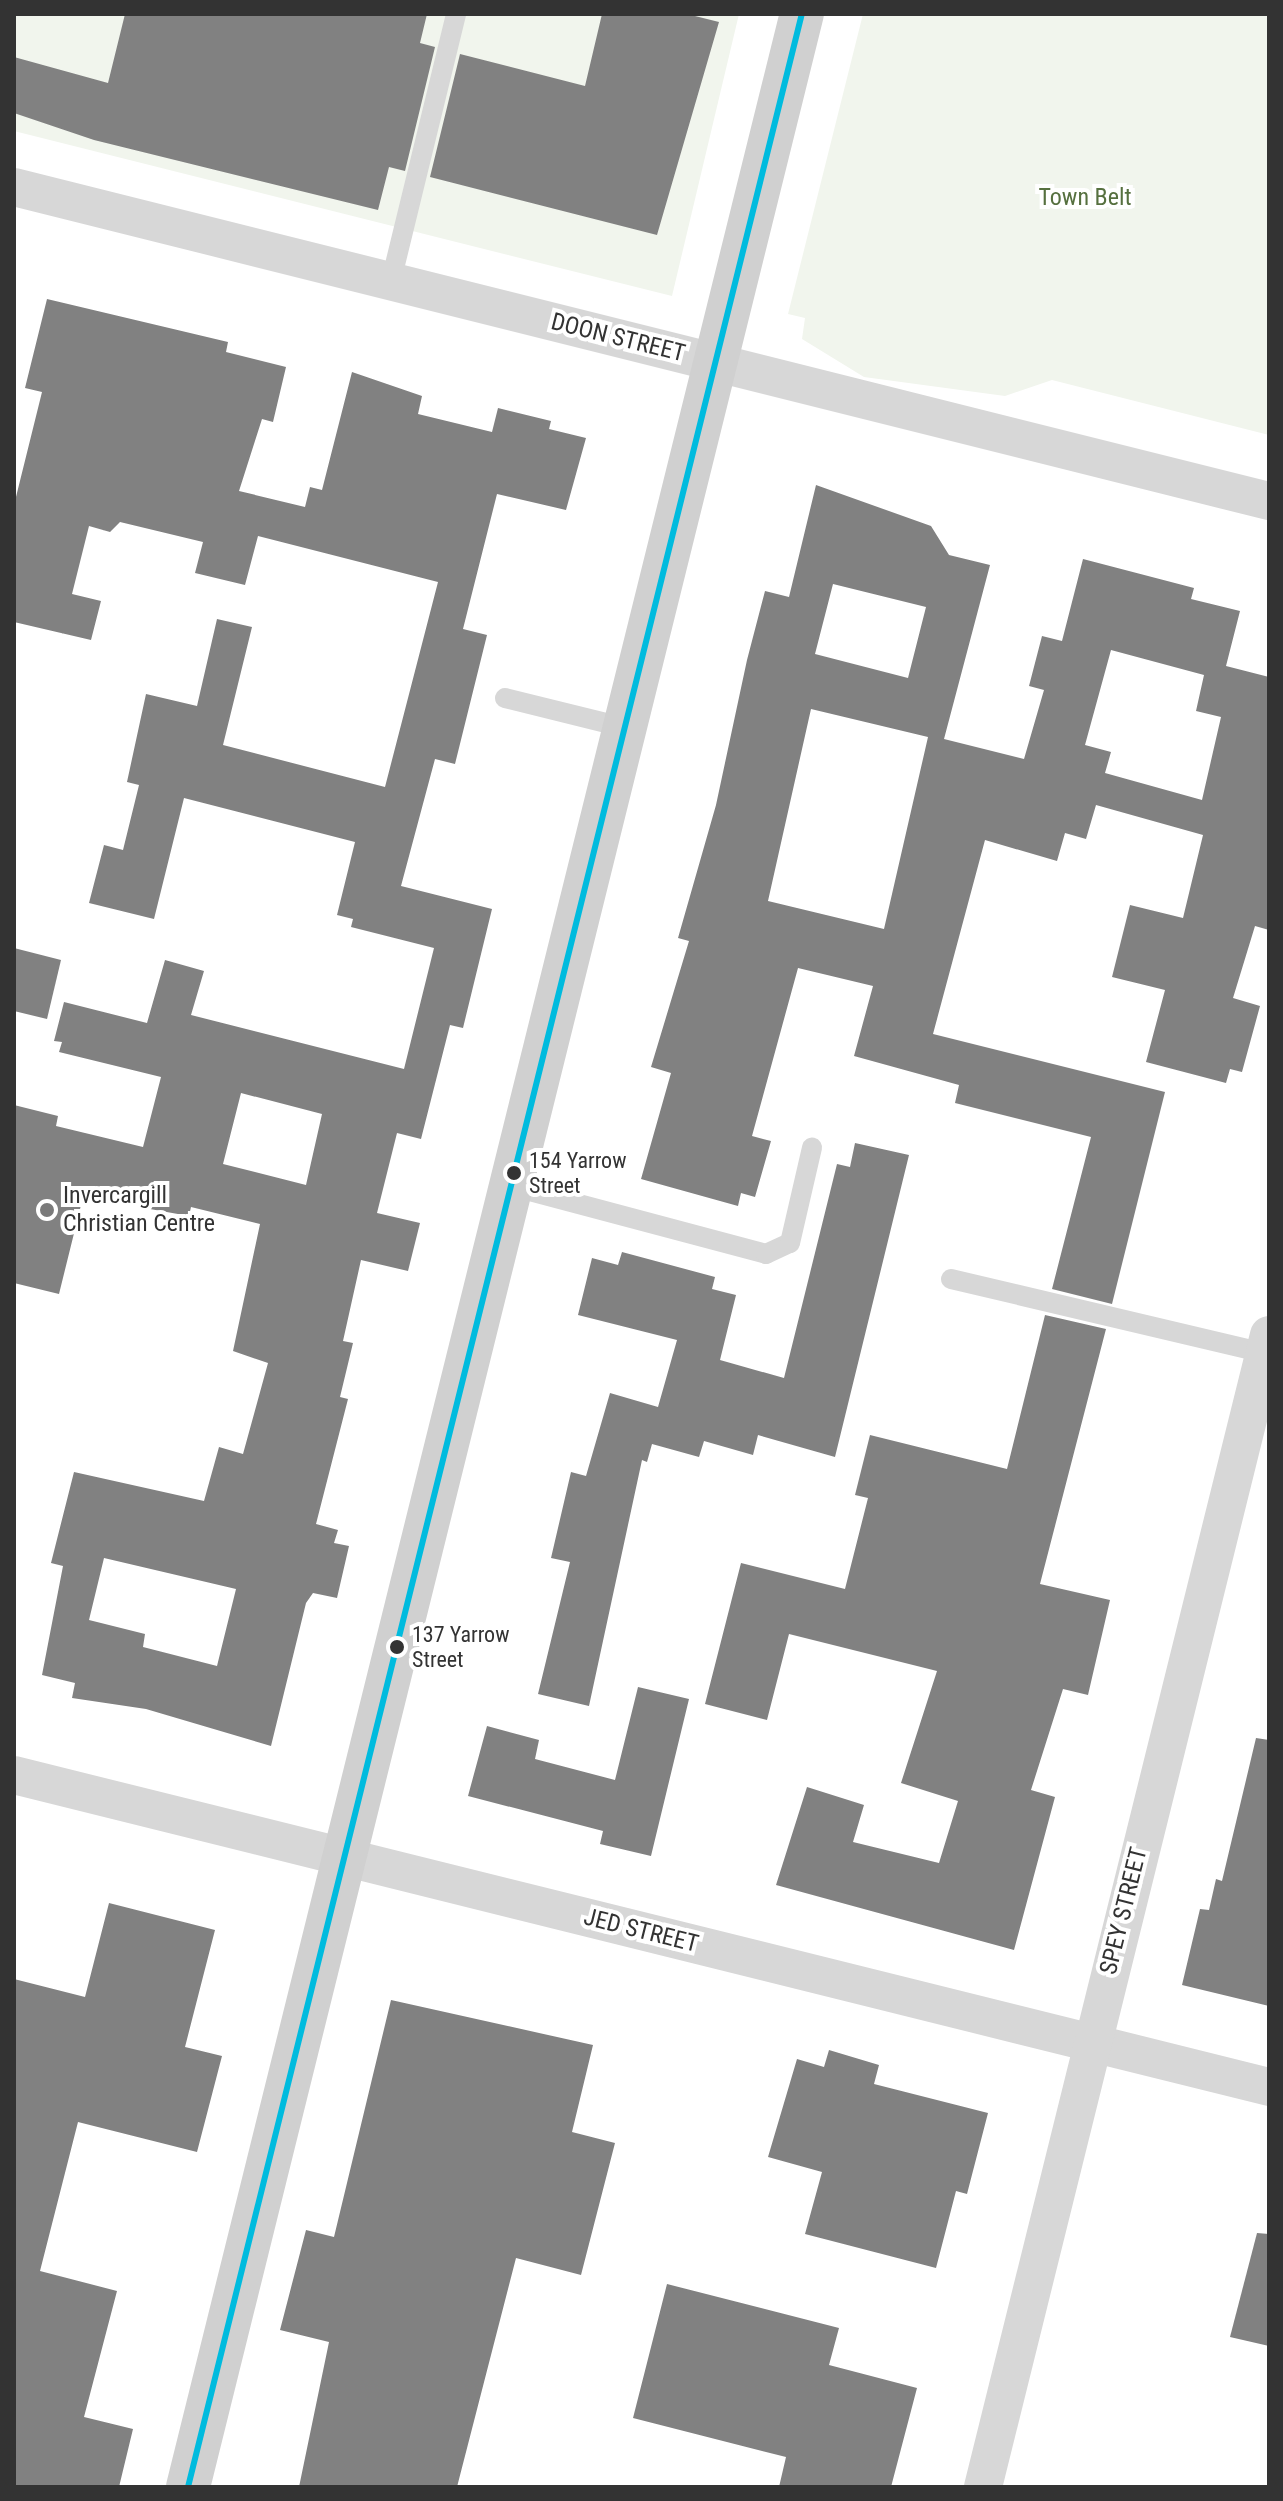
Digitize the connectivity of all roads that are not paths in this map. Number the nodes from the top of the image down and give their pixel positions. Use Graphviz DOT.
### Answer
graph roads {
  1 [pos="456,14"];
  2 [pos="802,14"];
  3 [pos="14,187"];
  4 [pos="391,281"];
  5 [pos="717,364"];
  6 [pos="1269,501"];
  7 [pos="505,698"];
  8 [pos="626,728"];
  9 [pos="812,1148"];
  10 [pos="511,1186"];
  11 [pos="951,1279"];
  12 [pos="1267,1344"];
  13 [pos="14,1775"];
  14 [pos="345,1857"];
  15 [pos="1092,2043"];
  16 [pos="1269,2087"];
  17 [pos="188,2487"];
  18 [pos="983,2487"];
  1 -- 4 [label="lane"];
  2 -- 5 [label="main road"];
  3 -- 4 [label="street, DOON STREET"];
  4 -- 5 [label="street, DOON STREET"];
  5 -- 6 [label="street, DOON STREET"];
  5 -- 8 [label="main road"];
  7 -- 8 [label="lane"];
  8 -- 10 [label="main road"];
  9 -- 10 [label="lane"];
  10 -- 14 [label="main road"];
  11 -- 12 [label="lane"];
  12 -- 15 [label="street, SPEY STREET"];
  13 -- 14 [label="street, JED STREET"];
  14 -- 15 [label="street, JED STREET"];
  14 -- 17 [label="main road"];
  15 -- 16 [label="street, JED STREET"];
  15 -- 18 [label="street, SPEY STREET"];
}
